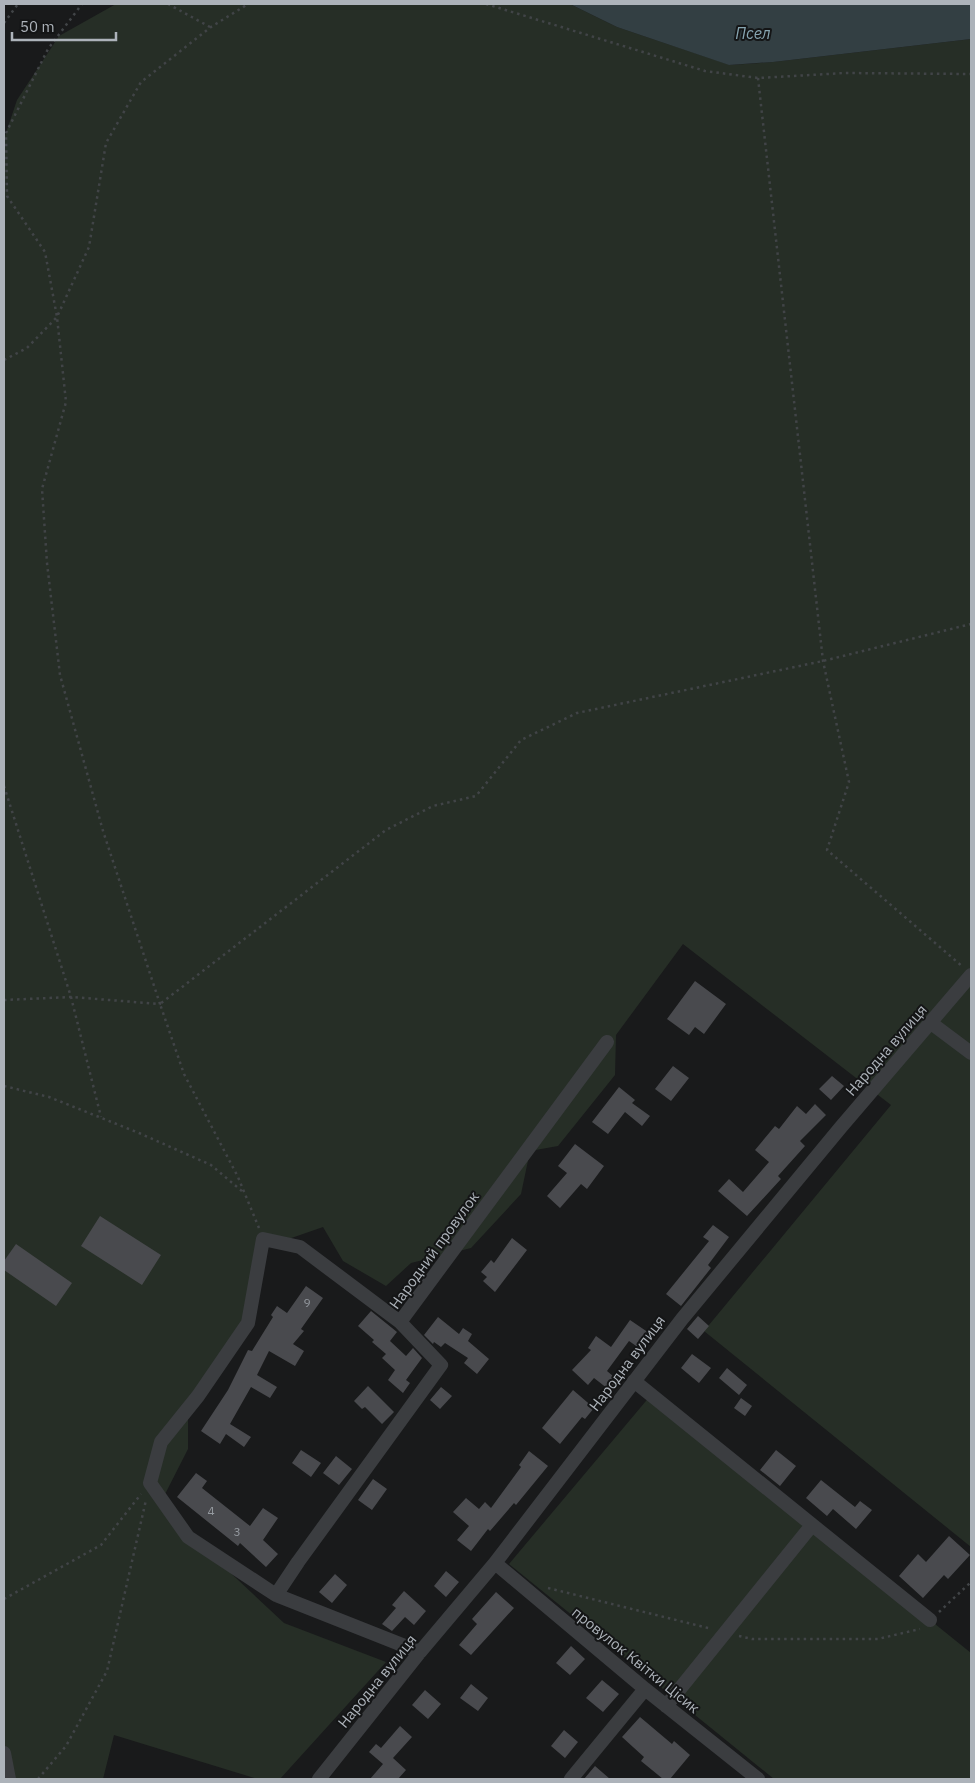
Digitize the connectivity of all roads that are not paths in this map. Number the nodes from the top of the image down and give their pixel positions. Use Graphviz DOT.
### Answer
graph roads {
  1 [pos="968,972"];
  2 [pos="931,1023"];
  3 [pos="606,1042"];
  4 [pos="971,1053"];
  5 [pos="400,1322"];
  6 [pos="634,1381"];
  7 [pos="812,1525"];
  8 [pos="495,1563"];
  9 [pos="276,1595"];
  10 [pos="930,1620"];
  11 [pos="420,1652"];
  12 [pos="645,1689"];
  13 [pos="666,1706"];
  14 [pos="4,1753"];
  15 [pos="9,1779"];
  16 [pos="319,1779"];
  17 [pos="571,1779"];
  18 [pos="758,1779"];
  1 -- 2 [label="street, Народна вулиця"];
  2 -- 4 [label="street"];
  2 -- 6 [label="street, Народна вулиця"];
  3 -- 5 [label="street, Народний провулок"];
  5 -- 9 [label="street, Народний провулок"];
  5 -- 9 [label="street"];
  6 -- 7 [label="street"];
  6 -- 8 [label="street, Народна вулиця"];
  7 -- 10 [label="street"];
  7 -- 13 [label="street"];
  8 -- 11 [label="street, Народна вулиця"];
  8 -- 12 [label="street, провулок Квітки Цісик"];
  9 -- 11 [label="street"];
  11 -- 16 [label="street, Народна вулиця"];
  12 -- 13 [label="street, провулок Квітки Цісик"];
  12 -- 17 [label="street"];
  13 -- 18 [label="street, провулок Квітки Цісик"];
  14 -- 15 [label="street"];
}
